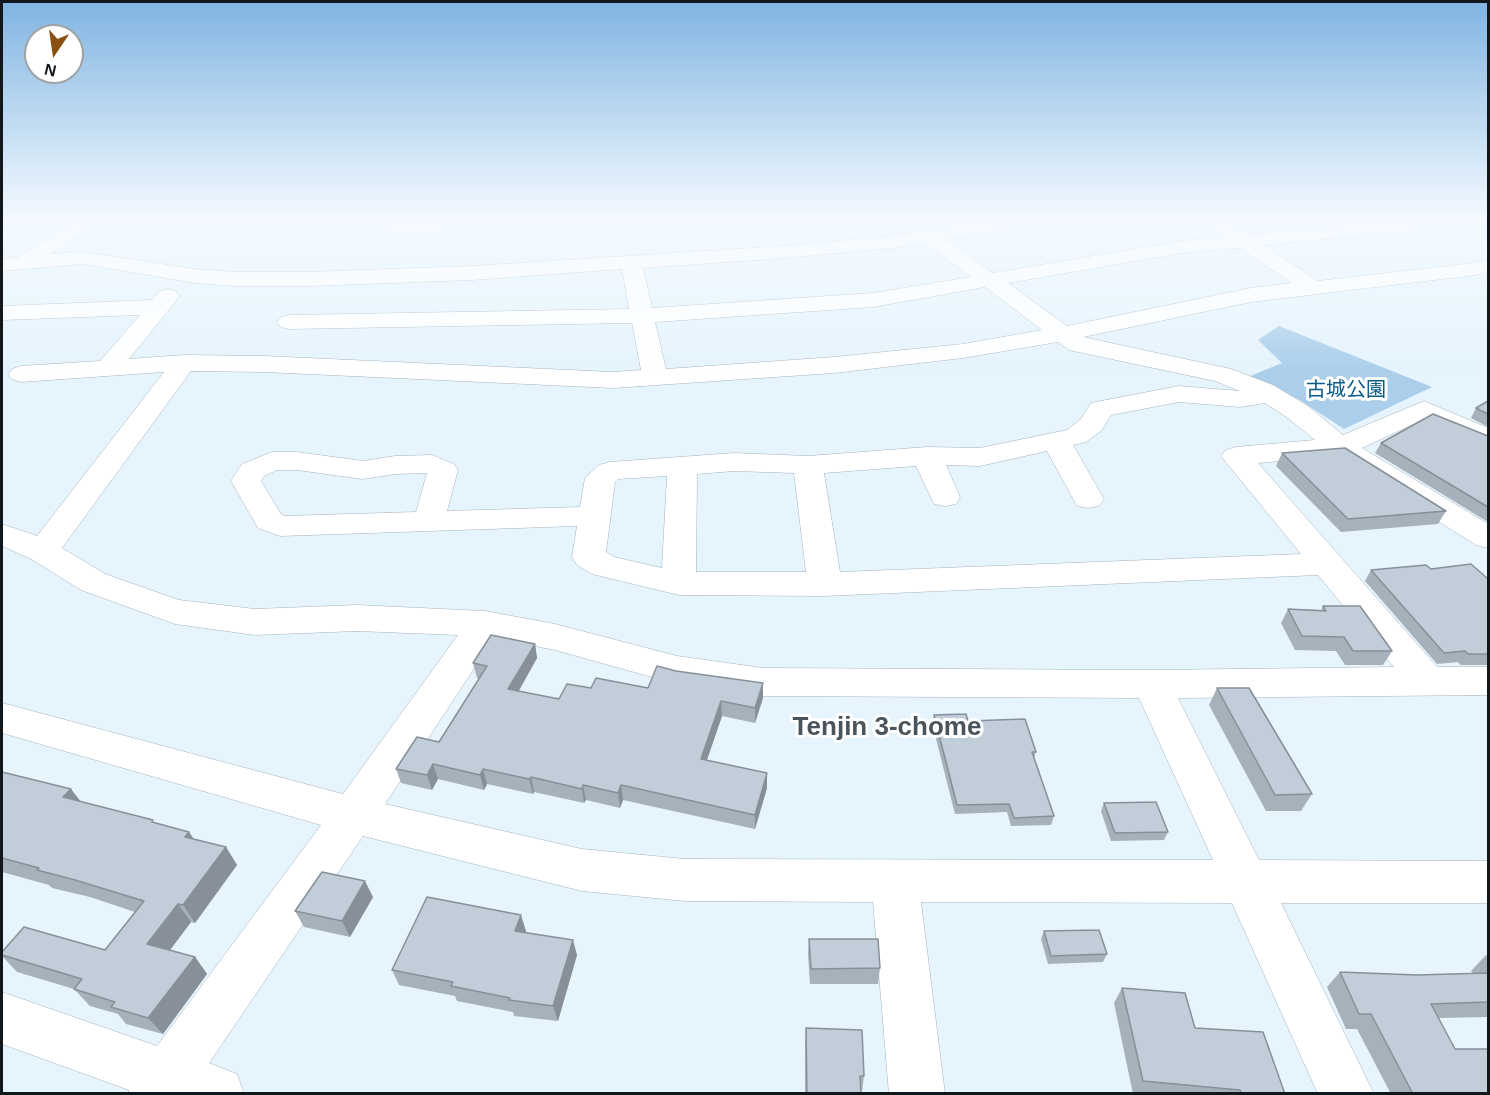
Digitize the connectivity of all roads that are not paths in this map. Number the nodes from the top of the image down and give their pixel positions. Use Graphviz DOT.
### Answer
graph roads {
  1 [pos="17,268"];
  2 [pos="150,268"];
  3 [pos="543,268"];
  4 [pos="632,268"];
  5 [pos="973,268"];
  6 [pos="1054,268"];
  7 [pos="1285,268"];
  8 [pos="1476,268"];
  9 [pos="195,276"];
  10 [pos="309,279"];
  11 [pos="988,279"];
  12 [pos="2,280"];
  13 [pos="1311,286"];
  14 [pos="158,307"];
  15 [pos="2,313"];
  16 [pos="644,316"];
  17 [pos="289,322"];
  18 [pos="1061,334"];
  19 [pos="184,363"];
  20 [pos="264,364"];
  21 [pos="109,367"];
  22 [pos="11,375"];
  23 [pos="655,377"];
  24 [pos="2,391"];
  25 [pos="1264,392"];
  26 [pos="1488,438"];
  27 [pos="1056,440"];
  28 [pos="1340,447"];
  29 [pos="927,456"];
  30 [pos="808,465"];
  31 [pos="682,468"];
  32 [pos="945,497"];
  33 [pos="1088,499"];
  34 [pos="595,516"];
  35 [pos="429,520"];
  36 [pos="2,534"];
  37 [pos="1488,538"];
  38 [pos="43,551"];
  39 [pos="1328,564"];
  40 [pos="679,583"];
  41 [pos="823,584"];
  42 [pos="485,624"];
  43 [pos="1427,681"];
  44 [pos="1488,681"];
  45 [pos="1152,684"];
  46 [pos="2,718"];
  47 [pos="353,815"];
  48 [pos="895,880"];
  49 [pos="1488,882"];
  50 [pos="1247,883"];
  51 [pos="2,1018"];
  52 [pos="161,1085"];
  53 [pos="218,1094"];
  54 [pos="917,1094"];
  55 [pos="1347,1094"];
  1 -- 12 [label="street"];
  2 -- 9 [label="street"];
  3 -- 10 [label="street"];
  4 -- 16 [label="street"];
  5 -- 11 [label="street"];
  6 -- 11 [label="street"];
  7 -- 13 [label="street"];
  8 -- 13 [label="street"];
  9 -- 10 [label="street"];
  9 -- 14 [label="street"];
  10 -- 17 [label="street"];
  11 -- 16 [label="street"];
  11 -- 18 [label="street"];
  13 -- 18 [label="street"];
  14 -- 15 [label="street"];
  14 -- 21 [label="street"];
  16 -- 17 [label="street"];
  16 -- 23 [label="street"];
  17 -- 20 [label="street"];
  18 -- 23 [label="street"];
  18 -- 25 [label="street"];
  19 -- 20 [label="street"];
  19 -- 21 [label="street"];
  19 -- 38 [label="street"];
  20 -- 23 [label="street"];
  21 -- 22 [label="street"];
  22 -- 24 [label="street"];
  25 -- 27 [label="street"];
  25 -- 28 [label="street"];
  26 -- 28 [label="street"];
  27 -- 29 [label="street"];
  27 -- 33 [label="street"];
  28 -- 37 [label="street"];
  28 -- 39 [label="street"];
  29 -- 30 [label="street"];
  29 -- 32 [label="street"];
  30 -- 31 [label="street"];
  30 -- 41 [label="street"];
  31 -- 34 [label="street"];
  31 -- 40 [label="street"];
  34 -- 35 [label="street"];
  34 -- 40 [label="street"];
  35 -- 35 [label="street"];
  36 -- 38 [label="street"];
  38 -- 42 [label="street"];
  39 -- 41 [label="street"];
  39 -- 43 [label="street"];
  40 -- 41 [label="street"];
  42 -- 45 [label="street"];
  42 -- 47 [label="street"];
  43 -- 44 [label="street"];
  43 -- 45 [label="street"];
  45 -- 50 [label="street"];
  46 -- 47 [label="street"];
  47 -- 48 [label="street"];
  47 -- 52 [label="street"];
  48 -- 50 [label="street"];
  48 -- 54 [label="street"];
  49 -- 50 [label="street"];
  50 -- 55 [label="street"];
  51 -- 52 [label="street"];
  52 -- 53 [label="street"];
}
